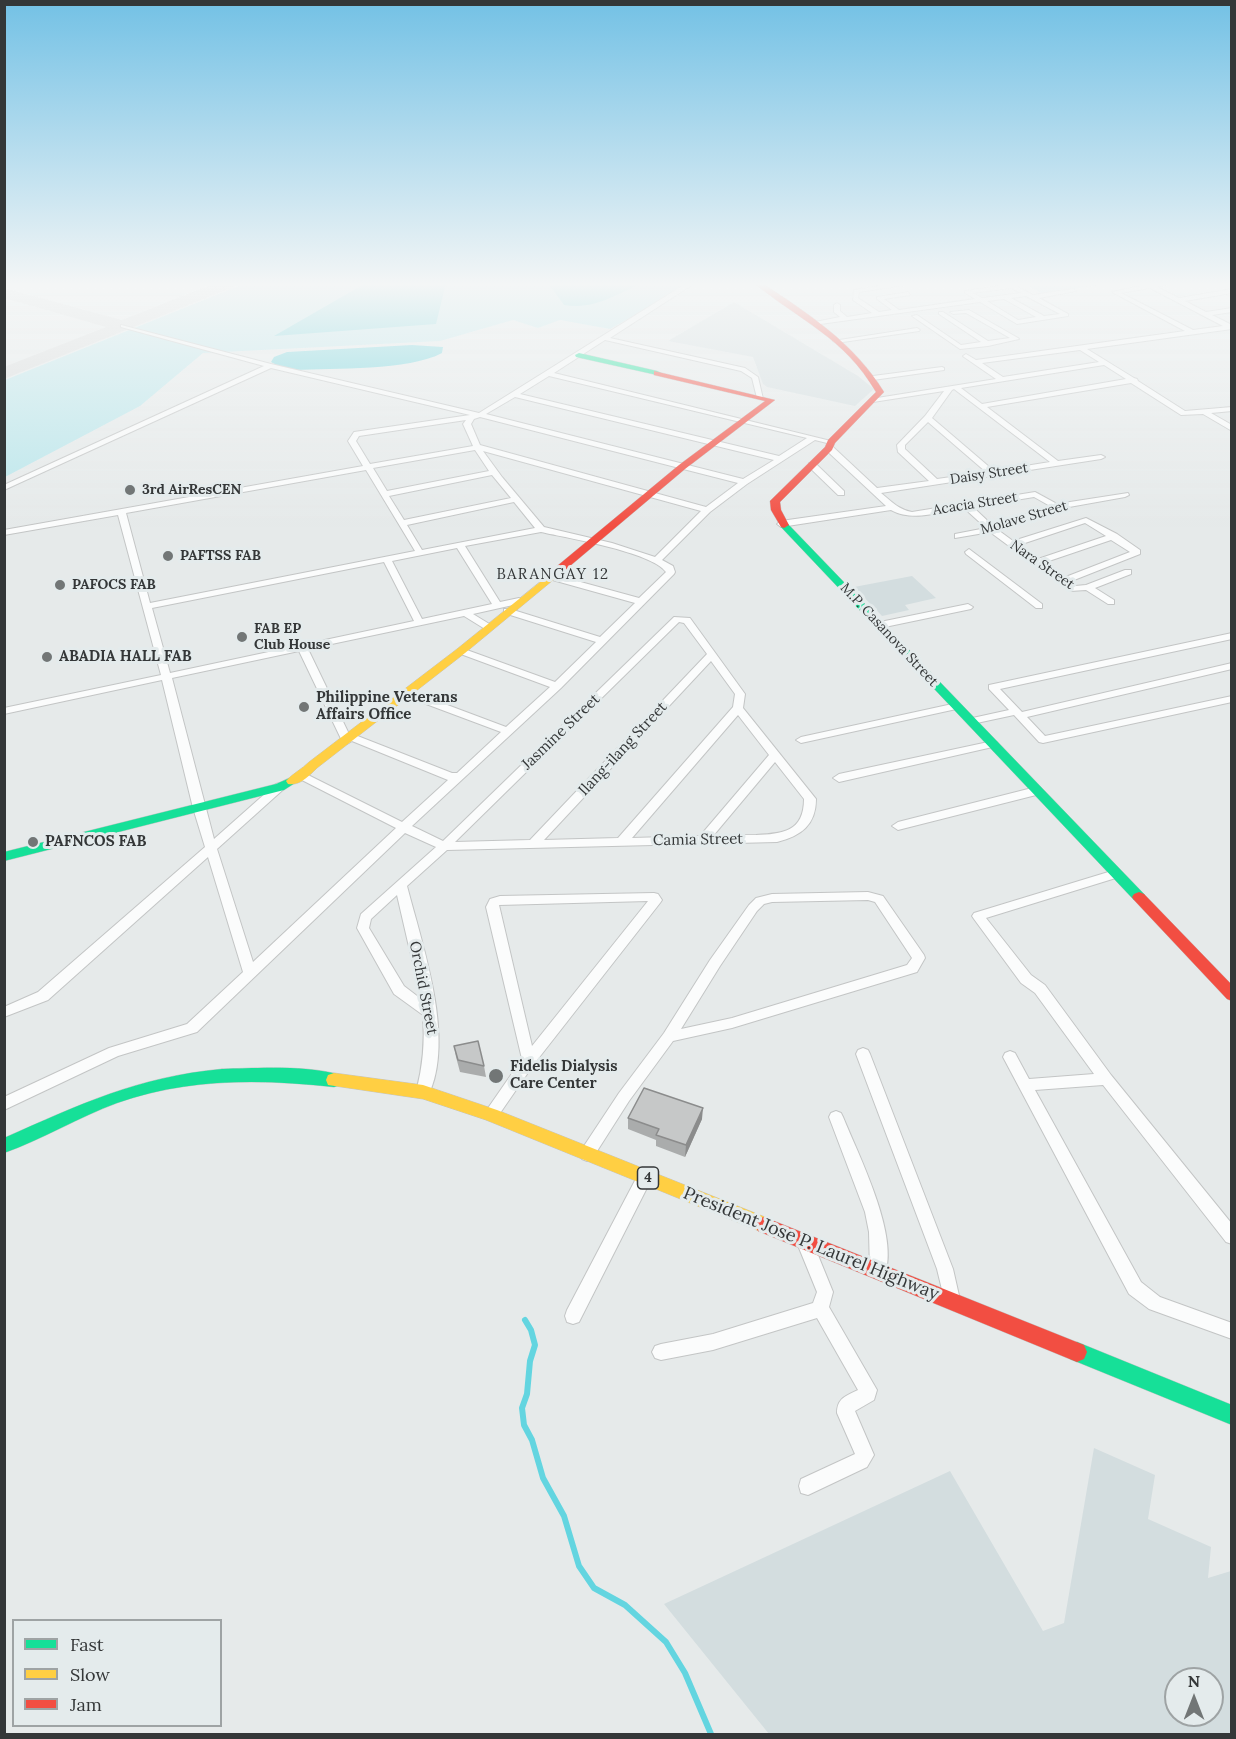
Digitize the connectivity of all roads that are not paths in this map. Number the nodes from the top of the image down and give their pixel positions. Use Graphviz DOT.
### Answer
graph roads {
  1 [pos="263,364"];
  2 [pos="565,364"];
  3 [pos="618,364"];
  4 [pos="721,364"];
  5 [pos="860,364"];
  6 [pos="979,364"];
  7 [pos="1099,364"];
  8 [pos="1109,364"];
  9 [pos="270,366"];
  10 [pos="942,369"];
  11 [pos="549,374"];
  12 [pos="873,378"];
  13 [pos="1001,379"];
  14 [pos="1135,380"];
  15 [pos="953,389"];
  16 [pos="514,395"];
  17 [pos="761,398"];
  18 [pos="873,400"];
  19 [pos="980,406"];
  20 [pos="1232,409"];
  21 [pos="1204,412"];
  22 [pos="480,415"];
  23 [pos="471,417"];
  24 [pos="928,418"];
  25 [pos="742,421"];
  26 [pos="1232,429"];
  27 [pos="813,438"];
  28 [pos="713,444"];
  29 [pos="830,445"];
  30 [pos="478,447"];
  31 [pos="1101,457"];
  32 [pos="780,459"];
  33 [pos="1057,464"];
  34 [pos="812,465"];
  35 [pos="370,466"];
  36 [pos="682,467"];
  37 [pos="495,472"];
  38 [pos="993,474"];
  39 [pos="744,482"];
  40 [pos="935,482"];
  41 [pos="4,488"];
  42 [pos="876,491"];
  43 [pos="841,493"];
  44 [pos="385,494"];
  45 [pos="649,494"];
  46 [pos="1125,495"];
  47 [pos="517,499"];
  48 [pos="966,506"];
  49 [pos="892,507"];
  50 [pos="1056,507"];
  51 [pos="707,510"];
  52 [pos="121,512"];
  53 [pos="403,523"];
  54 [pos="781,524"];
  55 [pos="948,528"];
  56 [pos="541,529"];
  57 [pos="992,529"];
  58 [pos="4,533"];
  59 [pos="1114,536"];
  60 [pos="594,541"];
  61 [pos="1012,544"];
  62 [pos="460,545"];
  63 [pos="969,552"];
  64 [pos="420,553"];
  65 [pos="387,560"];
  66 [pos="657,560"];
  67 [pos="1036,562"];
  68 [pos="1128,572"];
  69 [pos="552,577"];
  70 [pos="1063,581"];
  71 [pos="1088,587"];
  72 [pos="642,602"];
  73 [pos="1111,602"];
  74 [pos="147,606"];
  75 [pos="1039,606"];
  76 [pos="968,607"];
  77 [pos="502,609"];
  78 [pos="466,613"];
  79 [pos="419,622"];
  80 [pos="880,626"];
  81 [pos="488,627"];
  82 [pos="1232,636"];
  83 [pos="602,641"];
  84 [pos="303,648"];
  85 [pos="461,651"];
  86 [pos="712,654"];
  87 [pos="1232,666"];
  88 [pos="166,676"];
  89 [pos="557,686"];
  90 [pos="406,693"];
  91 [pos="1232,699"];
  92 [pos="957,706"];
  93 [pos="738,708"];
  94 [pos="4,711"];
  95 [pos="1018,715"];
  96 [pos="975,725"];
  97 [pos="507,731"];
  98 [pos="349,739"];
  99 [pos="801,740"];
  100 [pos="993,744"];
  101 [pos="775,755"];
  102 [pos="302,776"];
  103 [pos="456,778"];
  104 [pos="839,778"];
  105 [pos="280,787"];
  106 [pos="1036,791"];
  107 [pos="199,808"];
  108 [pos="898,826"];
  109 [pos="405,828"];
  110 [pos="704,839"];
  111 [pos="622,841"];
  112 [pos="534,843"];
  113 [pos="444,846"];
  114 [pos="211,847"];
  115 [pos="4,857"];
  116 [pos="1115,874"];
  117 [pos="401,884"];
  118 [pos="250,974"];
  119 [pos="1232,995"];
  120 [pos="4,1012"];
  121 [pos="431,1013"];
  122 [pos="669,1037"];
  123 [pos="863,1054"];
  124 [pos="1010,1057"];
  125 [pos="529,1060"];
  126 [pos="1106,1079"];
  127 [pos="1025,1085"];
  128 [pos="423,1092"];
  129 [pos="4,1104"];
  130 [pos="491,1115"];
  131 [pos="836,1117"];
  132 [pos="4,1146"];
  133 [pos="587,1154"];
  134 [pos="645,1176"];
  135 [pos="1232,1237"];
  136 [pos="805,1242"];
  137 [pos="878,1271"];
  138 [pos="952,1300"];
  139 [pos="820,1308"];
  140 [pos="573,1316"];
  141 [pos="1232,1332"];
  142 [pos="661,1352"];
  143 [pos="1232,1415"];
  144 [pos="808,1486"];
  1 -- 9 [label="street"];
  2 -- 11 [label="street"];
  3 -- 17 [label="main road"];
  4 -- 17 [label="street"];
  5 -- 12 [label="main road"];
  6 -- 13 [label="street"];
  7 -- 13 [label="street"];
  8 -- 14 [label="street"];
  9 -- 22 [label="street"];
  9 -- 41 [label="street"];
  10 -- 12 [label="street"];
  11 -- 16 [label="street"];
  11 -- 25 [label="street"];
  12 -- 18 [label="main road"];
  13 -- 15 [label="street"];
  14 -- 19 [label="street"];
  14 -- 21 [label="street"];
  15 -- 18 [label="street"];
  15 -- 19 [label="street"];
  15 -- 24 [label="street"];
  16 -- 22 [label="street"];
  16 -- 28 [label="street"];
  17 -- 25 [label="main road"];
  18 -- 29 [label="main road"];
  19 -- 33 [label="street"];
  20 -- 21 [label="street"];
  21 -- 26 [label="street"];
  22 -- 23 [label="street"];
  22 -- 36 [label="street"];
  23 -- 30 [label="street"];
  23 -- 35 [label="street"];
  24 -- 38 [label="street"];
  24 -- 40 [label="street"];
  25 -- 27 [label="street"];
  25 -- 28 [label="main road"];
  27 -- 29 [label="street"];
  27 -- 32 [label="street"];
  28 -- 32 [label="street"];
  28 -- 36 [label="main road"];
  29 -- 34 [label="main road"];
  29 -- 42 [label="street"];
  30 -- 35 [label="street"];
  30 -- 37 [label="street"];
  30 -- 45 [label="street"];
  31 -- 33 [label="street, Daisy Street"];
  32 -- 39 [label="street"];
  33 -- 38 [label="street, Daisy Street"];
  34 -- 43 [label="street"];
  34 -- 54 [label="main road"];
  35 -- 44 [label="street"];
  35 -- 52 [label="street"];
  36 -- 39 [label="street"];
  36 -- 45 [label="main road"];
  37 -- 44 [label="street"];
  37 -- 47 [label="street"];
  38 -- 40 [label="street, Daisy Street"];
  39 -- 51 [label="street"];
  40 -- 42 [label="street, Daisy Street"];
  42 -- 49 [label="street"];
  44 -- 53 [label="street"];
  45 -- 51 [label="street"];
  45 -- 60 [label="main road"];
  46 -- 50 [label="street, Molave Street"];
  47 -- 53 [label="street"];
  47 -- 56 [label="street"];
  48 -- 49 [label="street, Acacia Street"];
  48 -- 50 [label="street, Acacia Street"];
  48 -- 57 [label="street, Nara Street"];
  49 -- 54 [label="street"];
  50 -- 57 [label="street, Molave Street"];
  51 -- 66 [label="street"];
  52 -- 58 [label="street"];
  52 -- 74 [label="street"];
  53 -- 64 [label="street"];
  54 -- 80 [label="main road, M.P. Casanova Street"];
  55 -- 57 [label="street, Molave Street"];
  56 -- 60 [label="street"];
  56 -- 62 [label="street"];
  57 -- 61 [label="street, Nara Street"];
  59 -- 61 [label="street"];
  59 -- 67 [label="street"];
  59 -- 70 [label="street"];
  60 -- 66 [label="street"];
  60 -- 69 [label="main road"];
  61 -- 67 [label="street, Nara Street"];
  62 -- 64 [label="street"];
  62 -- 77 [label="street"];
  63 -- 75 [label="street"];
  64 -- 65 [label="street"];
  65 -- 74 [label="street"];
  65 -- 79 [label="street"];
  66 -- 72 [label="street"];
  67 -- 70 [label="street, Nara Street"];
  68 -- 71 [label="street, Nara Street"];
  69 -- 72 [label="street"];
  69 -- 77 [label="main road"];
  70 -- 71 [label="street, Nara Street"];
  71 -- 73 [label="street"];
  72 -- 83 [label="street"];
  74 -- 88 [label="street"];
  76 -- 80 [label="street"];
  77 -- 78 [label="street"];
  77 -- 81 [label="main road"];
  77 -- 83 [label="street"];
  78 -- 79 [label="street"];
  78 -- 81 [label="street"];
  79 -- 84 [label="street"];
  80 -- 92 [label="main road, M.P. Casanova Street"];
  81 -- 85 [label="main road"];
  82 -- 95 [label="street"];
  83 -- 89 [label="street"];
  84 -- 88 [label="street"];
  84 -- 98 [label="street"];
  85 -- 89 [label="street"];
  85 -- 90 [label="main road"];
  86 -- 93 [label="street"];
  86 -- 112 [label="street, Ilang-ilang Street"];
  86 -- 113 [label="street, Jasmine Street"];
  87 -- 95 [label="street"];
  88 -- 94 [label="street"];
  88 -- 107 [label="street"];
  89 -- 97 [label="street"];
  90 -- 97 [label="street"];
  90 -- 98 [label="main road"];
  91 -- 95 [label="street"];
  92 -- 96 [label="main road, M.P. Casanova Street"];
  92 -- 99 [label="street"];
  93 -- 101 [label="street, Camia Street"];
  93 -- 111 [label="street"];
  95 -- 96 [label="street"];
  96 -- 100 [label="main road, M.P. Casanova Street"];
  97 -- 103 [label="street"];
  98 -- 102 [label="main road"];
  98 -- 103 [label="street"];
  100 -- 104 [label="street"];
  100 -- 106 [label="main road, M.P. Casanova Street"];
  101 -- 110 [label="street"];
  101 -- 110 [label="street, Camia Street"];
  102 -- 105 [label="main road"];
  102 -- 109 [label="street"];
  103 -- 109 [label="street"];
  105 -- 107 [label="main road"];
  105 -- 114 [label="street"];
  106 -- 108 [label="street"];
  106 -- 116 [label="main road, M.P. Casanova Street"];
  107 -- 114 [label="street"];
  107 -- 115 [label="main road"];
  109 -- 113 [label="street"];
  109 -- 118 [label="street"];
  110 -- 111 [label="street, Camia Street"];
  111 -- 112 [label="street, Camia Street"];
  112 -- 113 [label="street, Camia Street"];
  113 -- 117 [label="street, Jasmine Street"];
  114 -- 118 [label="street"];
  114 -- 120 [label="street"];
  116 -- 119 [label="main road, M.P. Casanova Street"];
  116 -- 126 [label="street"];
  117 -- 121 [label="street, Orchid Street"];
  117 -- 121 [label="street, Jasmine Street"];
  118 -- 129 [label="street"];
  121 -- 128 [label="street, Orchid Street"];
  122 -- 122 [label="street"];
  122 -- 133 [label="street"];
  123 -- 138 [label="street"];
  124 -- 127 [label="street"];
  125 -- 125 [label="street"];
  125 -- 130 [label="street"];
  126 -- 127 [label="street"];
  126 -- 135 [label="street"];
  127 -- 141 [label="street"];
  128 -- 130 [label="main road, President Jose P. Laurel Highway / 4"];
  128 -- 132 [label="main road, President Jose P. Laurel Highway / 4"];
  130 -- 133 [label="main road, President Jose P. Laurel Highway / 4"];
  131 -- 137 [label="street"];
  133 -- 134 [label="main road, President Jose P. Laurel Highway / 4"];
  134 -- 136 [label="main road, President Jose P. Laurel Highway / 4"];
  134 -- 140 [label="street"];
  136 -- 137 [label="main road, President Jose P. Laurel Highway / 4"];
  136 -- 139 [label="street"];
  137 -- 138 [label="main road, President Jose P. Laurel Highway / 4"];
  138 -- 143 [label="main road, President Jose P. Laurel Highway / 4"];
  139 -- 142 [label="street"];
  139 -- 144 [label="street"];
}
